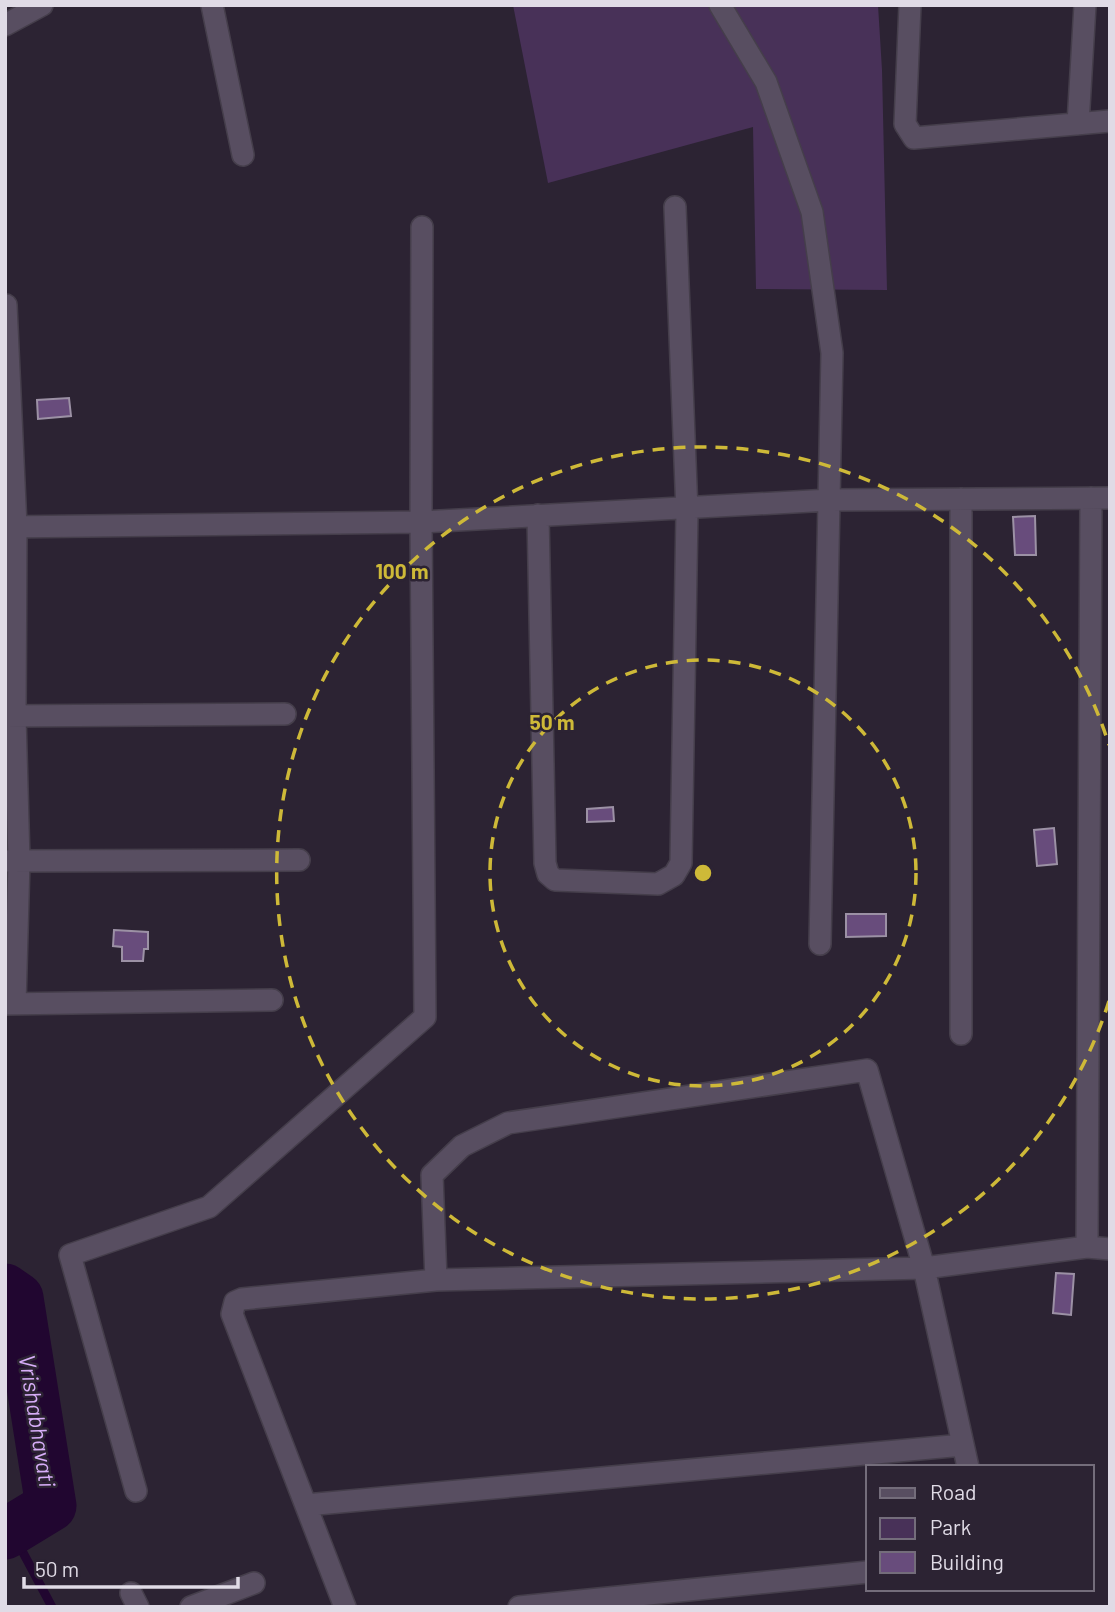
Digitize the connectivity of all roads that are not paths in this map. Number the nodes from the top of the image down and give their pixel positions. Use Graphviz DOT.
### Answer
graph roads {
  1 [pos="43,5"];
  2 [pos="212,5"];
  3 [pos="720,5"];
  4 [pos="910,5"];
  5 [pos="1085,5"];
  6 [pos="5,25"];
  7 [pos="1110,121"];
  8 [pos="1078,124"];
  9 [pos="243,155"];
  10 [pos="675,207"];
  11 [pos="422,227"];
  12 [pos="6,305"];
  13 [pos="1100,498"];
  14 [pos="961,499"];
  15 [pos="830,500"];
  16 [pos="687,508"];
  17 [pos="538,515"];
  18 [pos="421,522"];
  19 [pos="11,527"];
  20 [pos="285,714"];
  21 [pos="10,716"];
  22 [pos="299,860"];
  23 [pos="12,861"];
  24 [pos="820,944"];
  25 [pos="272,1000"];
  26 [pos="10,1004"];
  27 [pos="961,1034"];
  28 [pos="1087,1247"];
  29 [pos="1110,1249"];
  30 [pos="924,1268"];
  31 [pos="436,1280"];
  32 [pos="963,1446"];
  33 [pos="968,1465"];
  34 [pos="136,1491"];
  35 [pos="306,1505"];
  36 [pos="866,1572"];
  37 [pos="254,1583"];
  38 [pos="191,1607"];
  39 [pos="345,1607"];
  40 [pos="519,1607"];
  1 -- 6 [label="street"];
  2 -- 9 [label="street"];
  3 -- 15 [label="street"];
  4 -- 8 [label="street"];
  5 -- 8 [label="street"];
  7 -- 8 [label="street"];
  10 -- 16 [label="street"];
  11 -- 18 [label="street"];
  12 -- 19 [label="street"];
  13 -- 14 [label="street"];
  13 -- 28 [label="street"];
  14 -- 15 [label="street"];
  14 -- 27 [label="street"];
  15 -- 16 [label="street"];
  15 -- 24 [label="street"];
  16 -- 17 [label="street"];
  16 -- 17 [label="street"];
  17 -- 18 [label="street"];
  18 -- 19 [label="street"];
  18 -- 34 [label="street"];
  19 -- 21 [label="street"];
  20 -- 21 [label="street"];
  21 -- 23 [label="street"];
  22 -- 23 [label="street"];
  23 -- 26 [label="street"];
  25 -- 26 [label="street"];
  28 -- 29 [label="street"];
  28 -- 30 [label="street"];
  30 -- 31 [label="street"];
  30 -- 31 [label="street"];
  30 -- 32 [label="street"];
  31 -- 35 [label="street"];
  32 -- 33 [label="street"];
  32 -- 35 [label="street"];
  35 -- 39 [label="street"];
  36 -- 40 [label="street"];
  37 -- 38 [label="street"];
}
